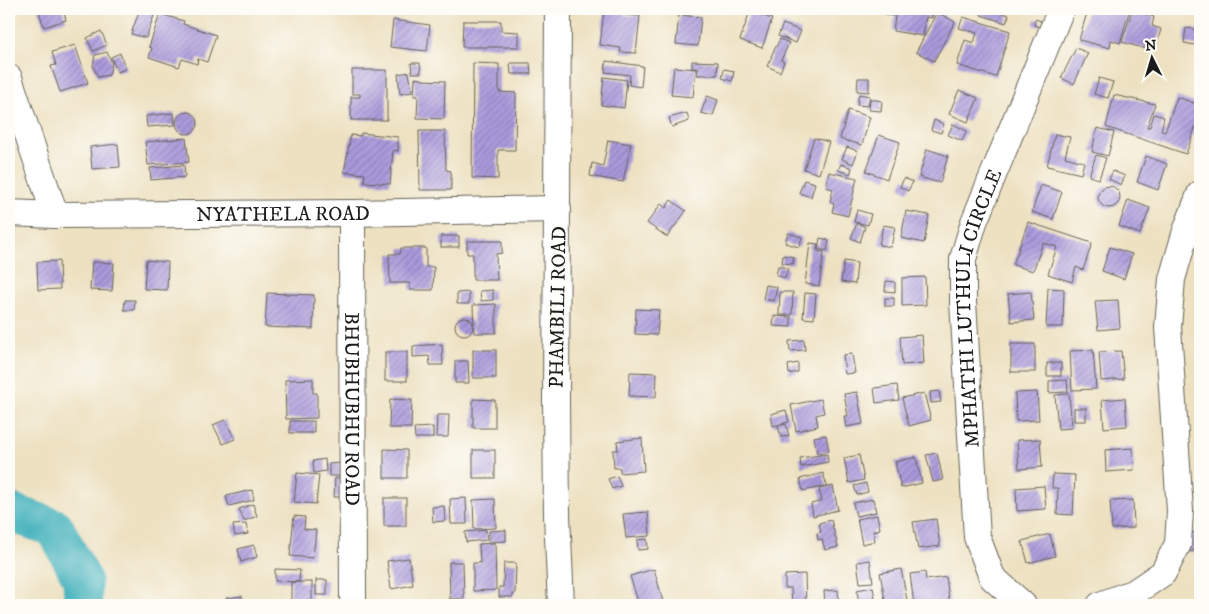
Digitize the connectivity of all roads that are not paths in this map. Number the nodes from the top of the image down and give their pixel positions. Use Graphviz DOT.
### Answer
graph roads {
  1 [pos="558,9"];
  2 [pos="1061,9"];
  3 [pos="9,78"];
  4 [pos="1200,194"];
  5 [pos="558,209"];
  6 [pos="9,213"];
  7 [pos="352,213"];
  8 [pos="55,215"];
  9 [pos="353,605"];
  10 [pos="561,605"];
  11 [pos="1023,605"];
  12 [pos="1100,605"];
  1 -- 5 [label="street, PHAMBILI ROAD"];
  2 -- 11 [label="street, MPHATHI LUTHULI CIRCLE"];
  3 -- 8 [label="street"];
  4 -- 12 [label="street"];
  5 -- 7 [label="street, NYATHELA ROAD"];
  5 -- 10 [label="street, PHAMBILI ROAD"];
  6 -- 8 [label="street, NYATHELA ROAD"];
  7 -- 8 [label="street, NYATHELA ROAD"];
  7 -- 9 [label="street, BHUBHUBHU ROAD"];
}
